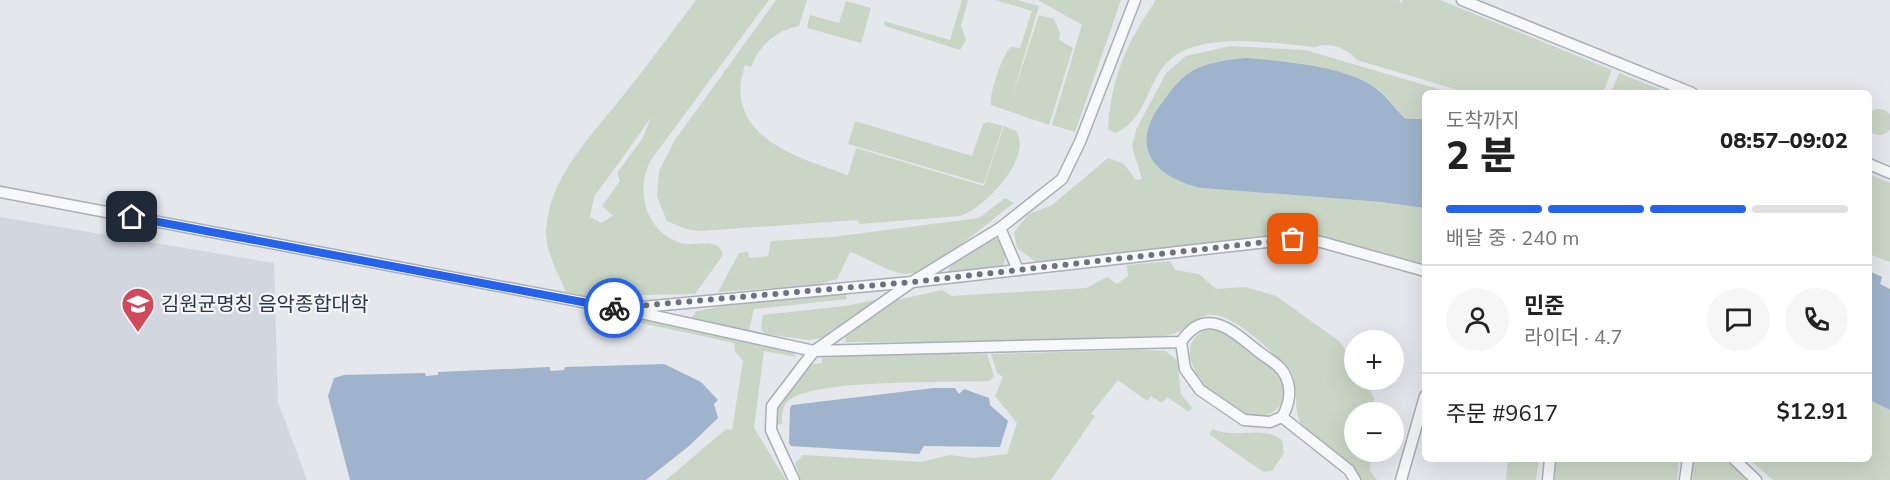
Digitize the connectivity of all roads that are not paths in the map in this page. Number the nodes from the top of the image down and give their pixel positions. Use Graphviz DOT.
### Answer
graph roads {
  1 [pos="1135,0"];
  2 [pos="1462,0"];
  3 [pos="1685,90"];
  4 [pos="1872,165"];
  5 [pos="1890,173"];
  6 [pos="0,192"];
  7 [pos="1000,228"];
  8 [pos="1018,270"];
  9 [pos="1422,270"];
  10 [pos="912,282"];
  11 [pos="620,309"];
  12 [pos="1181,342"];
  13 [pos="814,351"];
  14 [pos="1422,406"];
  15 [pos="1282,417"];
  16 [pos="1550,462"];
  17 [pos="1688,462"];
  18 [pos="1737,462"];
  19 [pos="794,480"];
  20 [pos="1355,480"];
  21 [pos="1401,480"];
  22 [pos="1548,480"];
  23 [pos="1685,480"];
  24 [pos="1756,480"];
  1 -- 7 [label="street"];
  2 -- 3 [label="street"];
  4 -- 5 [label="street"];
  6 -- 11 [label="street"];
  7 -- 8 [label="street"];
  7 -- 10 [label="street"];
  8 -- 9 [label="street"];
  8 -- 10 [label="street"];
  10 -- 11 [label="street"];
  10 -- 13 [label="street"];
  11 -- 13 [label="street"];
  12 -- 13 [label="street"];
  12 -- 15 [label="street"];
  12 -- 15 [label="street"];
  13 -- 19 [label="street"];
  14 -- 21 [label="street"];
  15 -- 20 [label="street"];
  16 -- 22 [label="street"];
  17 -- 23 [label="street"];
  18 -- 24 [label="street"];
}
